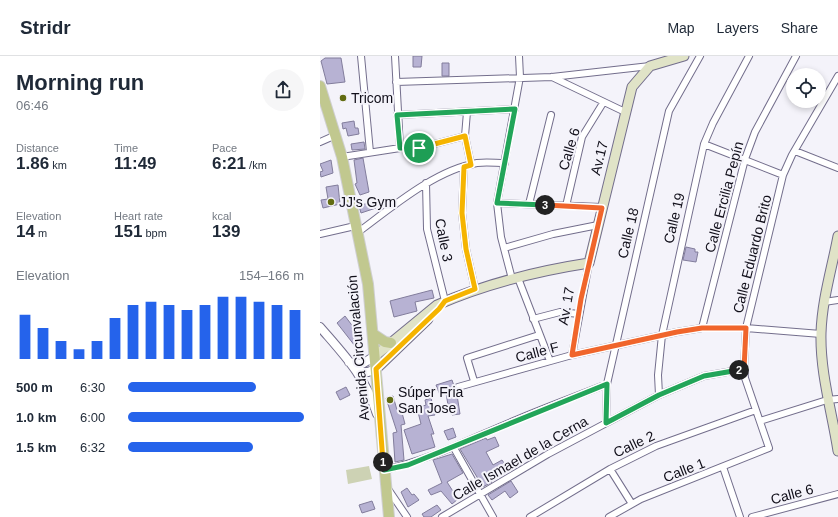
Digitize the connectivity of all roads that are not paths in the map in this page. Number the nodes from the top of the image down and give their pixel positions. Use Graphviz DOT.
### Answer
graph roads {
  1 [pos="361,56"];
  2 [pos="395,56"];
  3 [pos="519,56"];
  4 [pos="684,56"];
  5 [pos="700,56"];
  6 [pos="749,56"];
  7 [pos="796,56"];
  8 [pos="650,66"];
  9 [pos="838,76"];
  10 [pos="520,77"];
  11 [pos="552,77"];
  12 [pos="396,82"];
  13 [pos="320,86"];
  14 [pos="603,103"];
  15 [pos="515,109"];
  16 [pos="467,112"];
  17 [pos="625,112"];
  18 [pos="397,115"];
  19 [pos="551,115"];
  20 [pos="336,135"];
  21 [pos="465,136"];
  22 [pos="320,142"];
  23 [pos="704,144"];
  24 [pos="400,148"];
  25 [pos="795,151"];
  26 [pos="370,152"];
  27 [pos="342,157"];
  28 [pos="745,159"];
  29 [pos="505,163"];
  30 [pos="471,165"];
  31 [pos="464,167"];
  32 [pos="838,168"];
  33 [pos="784,175"];
  34 [pos="426,183"];
  35 [pos="497,203"];
  36 [pos="529,204"];
  37 [pos="566,206"];
  38 [pos="602,208"];
  39 [pos="598,225"];
  40 [pos="356,229"];
  41 [pos="320,234"];
  42 [pos="838,236"];
  43 [pos="504,248"];
  44 [pos="589,263"];
  45 [pos="835,264"];
  46 [pos="515,279"];
  47 [pos="475,289"];
  48 [pos="838,300"];
  49 [pos="445,301"];
  50 [pos="824,302"];
  51 [pos="578,314"];
  52 [pos="533,319"];
  53 [pos="320,327"];
  54 [pos="702,328"];
  55 [pos="746,328"];
  56 [pos="374,334"];
  57 [pos="821,334"];
  58 [pos="539,335"];
  59 [pos="662,335"];
  60 [pos="391,343"];
  61 [pos="616,345"];
  62 [pos="572,355"];
  63 [pos="375,356"];
  64 [pos="550,361"];
  65 [pos="349,362"];
  66 [pos="376,369"];
  67 [pos="744,369"];
  68 [pos="358,372"];
  69 [pos="474,382"];
  70 [pos="607,384"];
  71 [pos="458,387"];
  72 [pos="659,395"];
  73 [pos="838,399"];
  74 [pos="827,400"];
  75 [pos="756,410"];
  76 [pos="379,420"];
  77 [pos="760,421"];
  78 [pos="606,423"];
  79 [pos="836,432"];
  80 [pos="454,448"];
  81 [pos="769,448"];
  82 [pos="838,451"];
  83 [pos="723,467"];
  84 [pos="610,469"];
  85 [pos="384,470"];
  86 [pos="385,484"];
  87 [pos="479,494"];
  88 [pos="838,494"];
  89 [pos="632,504"];
  90 [pos="389,517"];
  91 [pos="407,517"];
  92 [pos="442,517"];
  93 [pos="493,517"];
  94 [pos="530,517"];
  95 [pos="609,517"];
  96 [pos="740,517"];
  97 [pos="752,517"];
  1 -- 26 [label="street"];
  2 -- 12 [label="street"];
  3 -- 10 [label="street"];
  4 -- 8 [label="main road"];
  5 -- 61 [label="street, Calle 18"];
  6 -- 23 [label="street, Calle 19"];
  7 -- 28 [label="street, Calle Ercilia Pepín"];
  8 -- 11 [label="street"];
  8 -- 17 [label="main road, Av.17"];
  9 -- 25 [label="street, Calle Eduardo Brito"];
  10 -- 11 [label="street"];
  10 -- 12 [label="street"];
  10 -- 15 [label="street"];
  11 -- 14 [label="street"];
  12 -- 18 [label="street"];
  13 -- 20 [label="main road, Avenida Circunvalación"];
  14 -- 17 [label="street"];
  14 -- 37 [label="street, Calle 6"];
  15 -- 16 [label="street"];
  15 -- 29 [label="street"];
  16 -- 18 [label="street"];
  16 -- 21 [label="street"];
  17 -- 38 [label="main road, Av.17"];
  18 -- 24 [label="street"];
  19 -- 36 [label="street"];
  20 -- 22 [label="street"];
  20 -- 27 [label="main road, Avenida Circunvalación"];
  21 -- 24 [label="street"];
  21 -- 30 [label="street"];
  23 -- 28 [label="street"];
  23 -- 59 [label="street, Calle 19"];
  24 -- 26 [label="street"];
  25 -- 32 [label="street"];
  25 -- 33 [label="street, Calle Eduardo Brito"];
  26 -- 27 [label="street"];
  27 -- 40 [label="main road, Avenida Circunvalación"];
  28 -- 33 [label="street"];
  28 -- 54 [label="street, Calle Ercilia Pepín"];
  29 -- 30 [label="street"];
  29 -- 35 [label="street"];
  30 -- 31 [label="street"];
  31 -- 34 [label="street"];
  31 -- 47 [label="street"];
  33 -- 55 [label="street, Calle Eduardo Brito"];
  34 -- 40 [label="street"];
  34 -- 49 [label="street, Calle 3"];
  35 -- 36 [label="street"];
  35 -- 43 [label="street"];
  36 -- 37 [label="street"];
  37 -- 38 [label="street"];
  38 -- 39 [label="main road, Av.17"];
  39 -- 43 [label="street"];
  39 -- 44 [label="main road, Av.17"];
  40 -- 41 [label="street"];
  40 -- 56 [label="main road, Avenida Circunvalación"];
  42 -- 45 [label="main road"];
  43 -- 46 [label="street"];
  44 -- 46 [label="main road"];
  44 -- 51 [label="street, Av. 17"];
  45 -- 50 [label="main road"];
  46 -- 47 [label="main road"];
  46 -- 52 [label="street"];
  47 -- 49 [label="main road"];
  48 -- 50 [label="street"];
  49 -- 60 [label="main road"];
  49 -- 66 [label="main road"];
  50 -- 57 [label="main road"];
  51 -- 52 [label="street"];
  51 -- 62 [label="street, Av. 17"];
  52 -- 58 [label="street"];
  53 -- 65 [label="street"];
  54 -- 55 [label="street, Calle F"];
  54 -- 59 [label="street, Calle F"];
  55 -- 57 [label="street, Calle F"];
  55 -- 67 [label="street, Calle Eduardo Brito"];
  56 -- 60 [label="main road"];
  56 -- 63 [label="main road, Avenida Circunvalación"];
  57 -- 74 [label="main road"];
  58 -- 64 [label="street"];
  58 -- 69 [label="street"];
  59 -- 61 [label="street, Calle F"];
  59 -- 72 [label="street, Calle 19"];
  60 -- 63 [label="main road"];
  61 -- 62 [label="street, Calle F"];
  61 -- 70 [label="street, Calle 18"];
  62 -- 64 [label="street, Calle F"];
  63 -- 65 [label="street"];
  63 -- 66 [label="main road, Avenida Circunvalación"];
  64 -- 69 [label="street, Calle F"];
  65 -- 68 [label="street"];
  66 -- 68 [label="street"];
  66 -- 76 [label="main road, Avenida Circunvalación"];
  67 -- 72 [label="street, Calle Ismael de la Cerna"];
  67 -- 75 [label="street, Calle Eduardo Brito"];
  68 -- 76 [label="street"];
  69 -- 71 [label="street, Calle F"];
  70 -- 78 [label="street, Calle 18"];
  70 -- 80 [label="street"];
  72 -- 78 [label="street, Calle Ismael de la Cerna"];
  73 -- 74 [label="street"];
  74 -- 77 [label="street"];
  74 -- 79 [label="main road"];
  75 -- 77 [label="street, Calle Eduardo Brito"];
  75 -- 84 [label="street, Calle 2"];
  76 -- 85 [label="main road, Avenida Circunvalación"];
  77 -- 81 [label="street, Calle Eduardo Brito"];
  78 -- 87 [label="street, Calle Ismael de la Cerna"];
  79 -- 82 [label="main road"];
  80 -- 85 [label="street"];
  80 -- 87 [label="street"];
  81 -- 83 [label="street, Calle 1"];
  83 -- 89 [label="street, Calle 1"];
  83 -- 96 [label="street"];
  84 -- 89 [label="street"];
  84 -- 94 [label="street, Calle 2"];
  85 -- 86 [label="main road, Avenida Circunvalación"];
  86 -- 90 [label="main road, Avenida Circunvalación"];
  86 -- 91 [label="street"];
  87 -- 92 [label="street, Calle Ismael de la Cerna"];
  87 -- 93 [label="street"];
  88 -- 97 [label="street, Calle 6"];
  89 -- 95 [label="street, Calle 1"];
}
